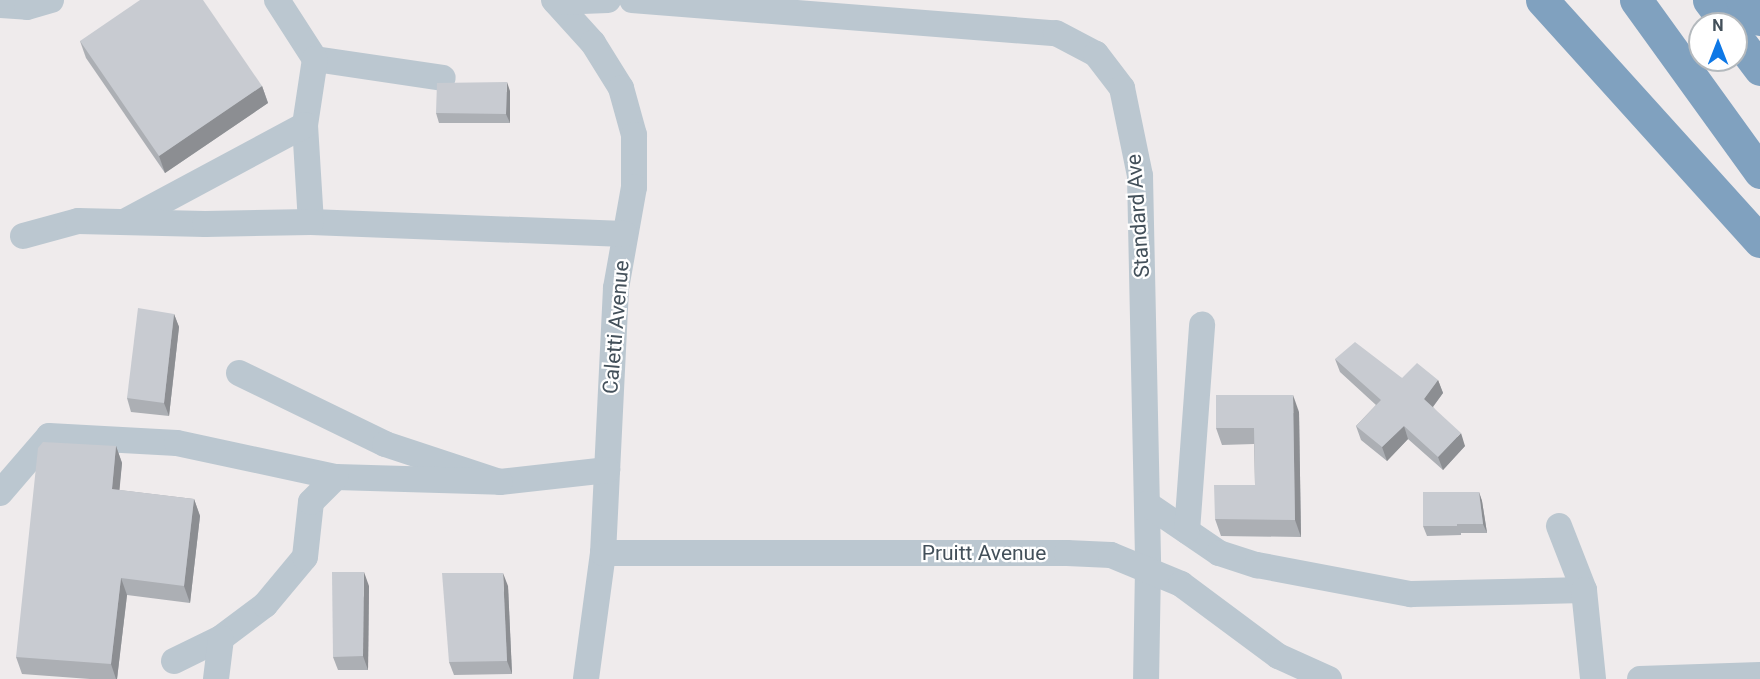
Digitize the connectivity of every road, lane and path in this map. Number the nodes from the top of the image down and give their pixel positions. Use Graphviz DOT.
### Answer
graph roads {
  1 [pos="51,0"];
  2 [pos="277,0"];
  3 [pos="608,0"];
  4 [pos="632,0"];
  5 [pos="1542,0"];
  6 [pos="1636,0"];
  7 [pos="1742,0"];
  8 [pos="555,1"];
  9 [pos="0,4"];
  10 [pos="1760,19"];
  11 [pos="1748,53"];
  12 [pos="315,59"];
  13 [pos="1760,69"];
  14 [pos="443,78"];
  15 [pos="305,125"];
  16 [pos="1760,172"];
  17 [pos="123,222"];
  18 [pos="311,222"];
  19 [pos="625,234"];
  20 [pos="23,236"];
  21 [pos="1760,241"];
  22 [pos="1202,325"];
  23 [pos="239,373"];
  24 [pos="607,470"];
  25 [pos="336,477"];
  26 [pos="500,482"];
  27 [pos="0,493"];
  28 [pos="1147,504"];
  29 [pos="1559,526"];
  30 [pos="1187,531"];
  31 [pos="603,553"];
  32 [pos="1148,568"];
  33 [pos="1584,590"];
  34 [pos="221,638"];
  35 [pos="174,661"];
  36 [pos="1760,675"];
  37 [pos="216,679"];
  38 [pos="586,679"];
  39 [pos="1146,679"];
  40 [pos="1329,679"];
  41 [pos="1593,679"];
  42 [pos="1640,679"];
  1 -- 9 [label="street"];
  2 -- 12 [label="street"];
  3 -- 8 [label="street"];
  4 -- 28 [label="street, Standard Ave"];
  5 -- 21 [label="highway"];
  6 -- 16 [label="highway"];
  7 -- 10 [label="highway"];
  8 -- 19 [label="street, Caletti Avenue"];
  11 -- 13 [label="highway"];
  12 -- 14 [label="street"];
  12 -- 15 [label="street"];
  15 -- 17 [label="street"];
  15 -- 18 [label="street"];
  17 -- 18 [label="street"];
  17 -- 20 [label="street"];
  18 -- 19 [label="street"];
  19 -- 24 [label="street, Caletti Avenue"];
  22 -- 30 [label="street"];
  23 -- 26 [label="street"];
  24 -- 26 [label="street"];
  24 -- 31 [label="street, Caletti Avenue"];
  25 -- 26 [label="street"];
  25 -- 27 [label="street"];
  25 -- 34 [label="street"];
  28 -- 30 [label="street"];
  28 -- 32 [label="street, Standard Ave"];
  29 -- 33 [label="street"];
  30 -- 33 [label="street"];
  31 -- 32 [label="street, Pruitt Avenue"];
  31 -- 38 [label="street, Caletti Avenue"];
  32 -- 39 [label="street, Standard Ave"];
  32 -- 40 [label="street, Pruitt Avenue"];
  33 -- 41 [label="street"];
  34 -- 35 [label="street"];
  34 -- 37 [label="street"];
  36 -- 42 [label="street"];
}
